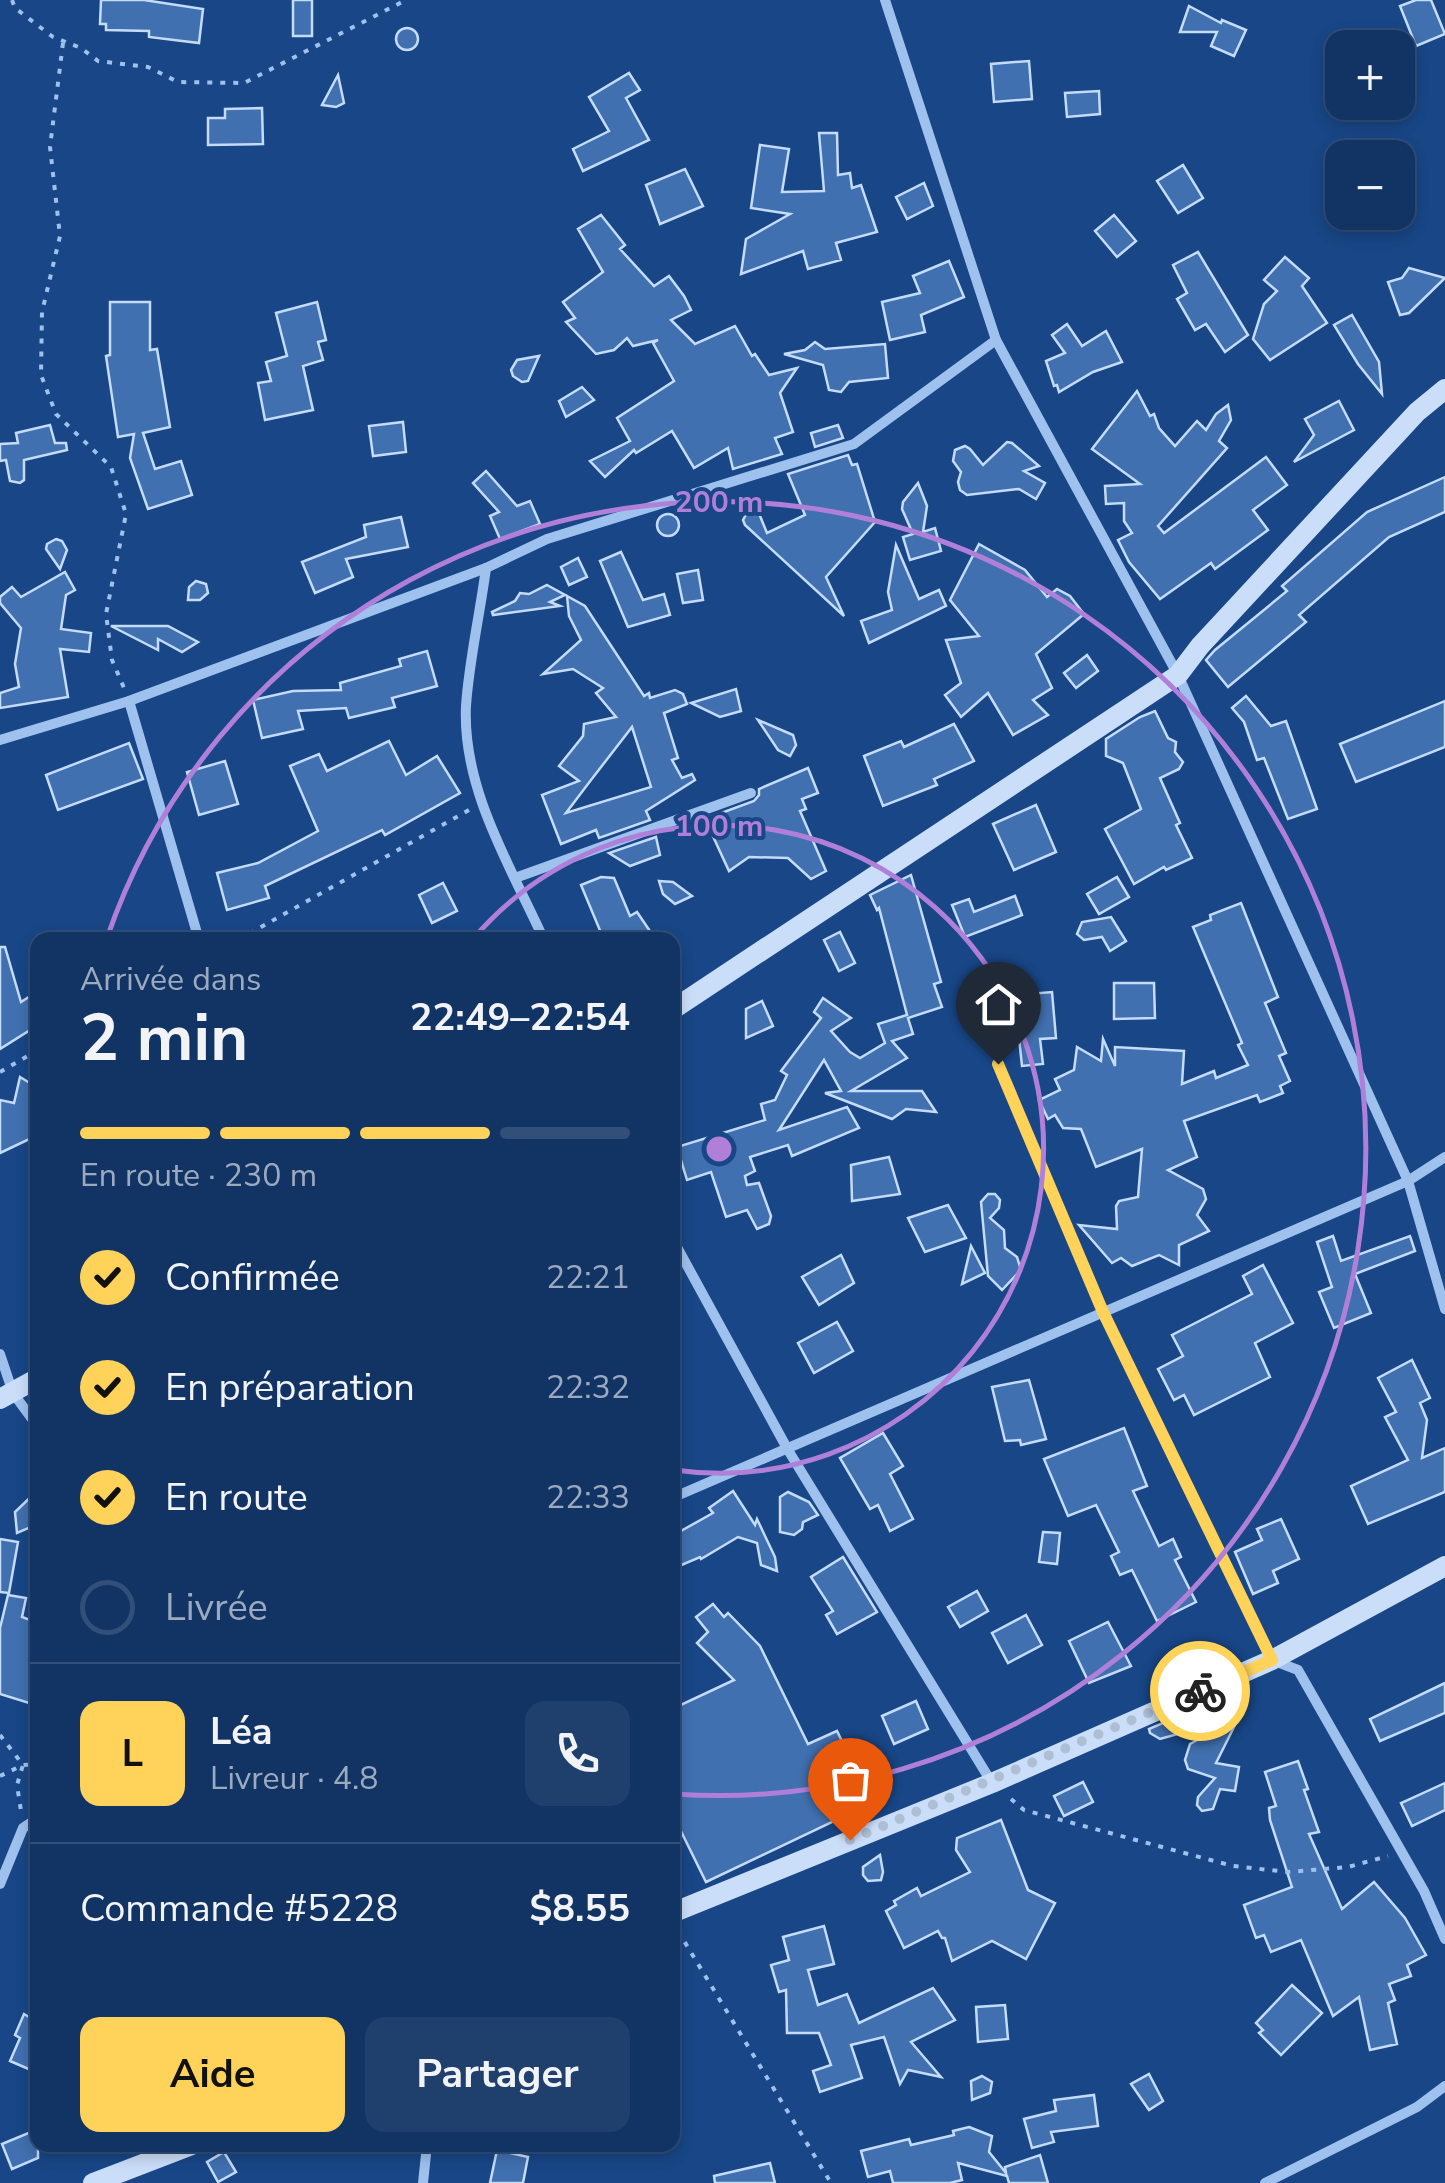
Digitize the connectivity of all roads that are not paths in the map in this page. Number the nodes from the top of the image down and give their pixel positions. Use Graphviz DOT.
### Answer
graph roads {
  1 [pos="884,0"];
  2 [pos="996,340"];
  3 [pos="1445,389"];
  4 [pos="486,568"];
  5 [pos="1178,676"];
  6 [pos="129,701"];
  7 [pos="0,740"];
  8 [pos="751,793"];
  9 [pos="516,878"];
  10 [pos="196,932"];
  11 [pos="540,932"];
  12 [pos="680,1005"];
  13 [pos="998,1064"];
  14 [pos="1445,1157"];
  15 [pos="1408,1181"];
  16 [pos="680,1253"];
  17 [pos="1445,1309"];
  18 [pos="1103,1312"];
  19 [pos="0,1354"];
  20 [pos="30,1383"];
  21 [pos="7,1396"];
  22 [pos="30,1419"];
  23 [pos="788,1450"];
  24 [pos="680,1495"];
  25 [pos="1445,1566"];
  26 [pos="1272,1660"];
  27 [pos="992,1783"];
  28 [pos="30,1823"];
  29 [pos="0,1884"];
  30 [pos="680,1910"];
  31 [pos="1445,1939"];
  32 [pos="1445,2086"];
  33 [pos="174,2152"];
  34 [pos="425,2152"];
  35 [pos="93,2183"];
  36 [pos="423,2183"];
  37 [pos="1265,2183"];
  1 -- 2 [label="street"];
  2 -- 4 [label="street"];
  2 -- 5 [label="street"];
  3 -- 5 [label="main road"];
  4 -- 6 [label="street"];
  4 -- 9 [label="street"];
  5 -- 12 [label="main road"];
  5 -- 15 [label="street"];
  6 -- 7 [label="street"];
  6 -- 10 [label="street"];
  8 -- 9 [label="street"];
  9 -- 11 [label="street"];
  13 -- 18 [label="street"];
  14 -- 15 [label="street"];
  15 -- 17 [label="street"];
  15 -- 18 [label="street"];
  16 -- 23 [label="street"];
  18 -- 23 [label="street"];
  18 -- 26 [label="street"];
  19 -- 21 [label="street"];
  20 -- 21 [label="main road"];
  21 -- 22 [label="street"];
  23 -- 24 [label="street"];
  23 -- 27 [label="street"];
  25 -- 26 [label="main road"];
  26 -- 27 [label="main road"];
  26 -- 31 [label="street"];
  27 -- 30 [label="main road"];
  28 -- 29 [label="street"];
  32 -- 37 [label="street"];
  33 -- 35 [label="main road"];
  34 -- 36 [label="street"];
}
